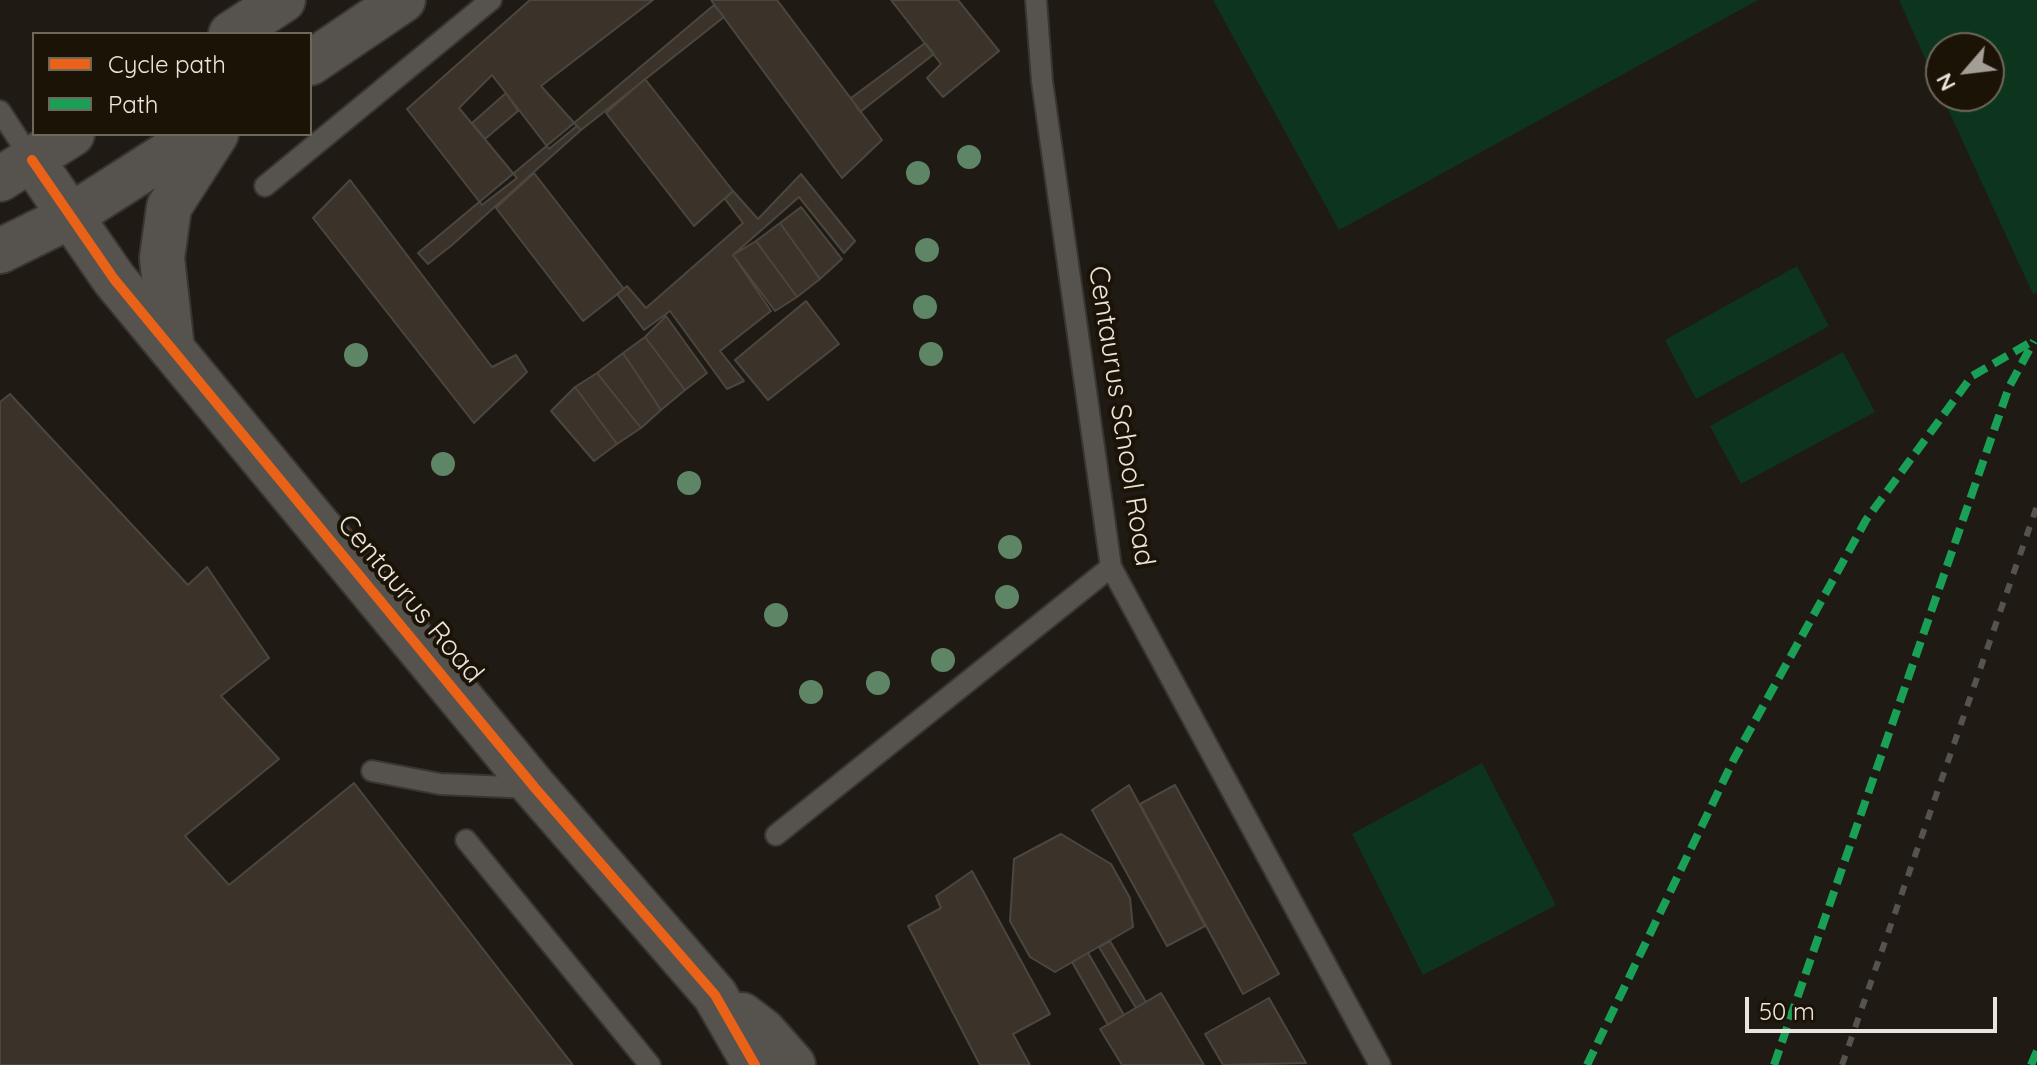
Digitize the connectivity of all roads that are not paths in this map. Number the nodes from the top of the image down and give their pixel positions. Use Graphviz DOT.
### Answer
graph roads {
  1 [pos="283,0"];
  2 [pos="403,0"];
  3 [pos="491,0"];
  4 [pos="1036,0"];
  5 [pos="234,32"];
  6 [pos="312,62"];
  7 [pos="0,111"];
  8 [pos="69,136"];
  9 [pos="196,136"];
  10 [pos="215,136"];
  11 [pos="16,169"];
  12 [pos="265,186"];
  13 [pos="69,217"];
  14 [pos="0,251"];
  15 [pos="172,349"];
  16 [pos="1111,567"];
  17 [pos="372,771"];
  18 [pos="535,788"];
  19 [pos="776,835"];
  20 [pos="466,840"];
  21 [pos="715,995"];
  22 [pos="650,1065"];
  23 [pos="755,1065"];
  24 [pos="793,1065"];
  25 [pos="1380,1065"];
  1 -- 5 [label="street"];
  2 -- 6 [label="street"];
  3 -- 12 [label="lane"];
  4 -- 16 [label="lane, Centaurus School Road"];
  7 -- 11 [label="lane"];
  8 -- 11 [label="street"];
  9 -- 13 [label="street"];
  10 -- 15 [label="street"];
  11 -- 13 [label="street, Centaurus Road"];
  13 -- 14 [label="street"];
  13 -- 15 [label="street, Centaurus Road"];
  15 -- 18 [label="street, Centaurus Road"];
  16 -- 19 [label="lane"];
  16 -- 25 [label="lane, Centaurus School Road"];
  17 -- 18 [label="lane"];
  18 -- 21 [label="street, Centaurus Road"];
  20 -- 22 [label="lane"];
  21 -- 23 [label="street, Centaurus Road"];
  21 -- 24 [label="street, Centaurus Road"];
}
